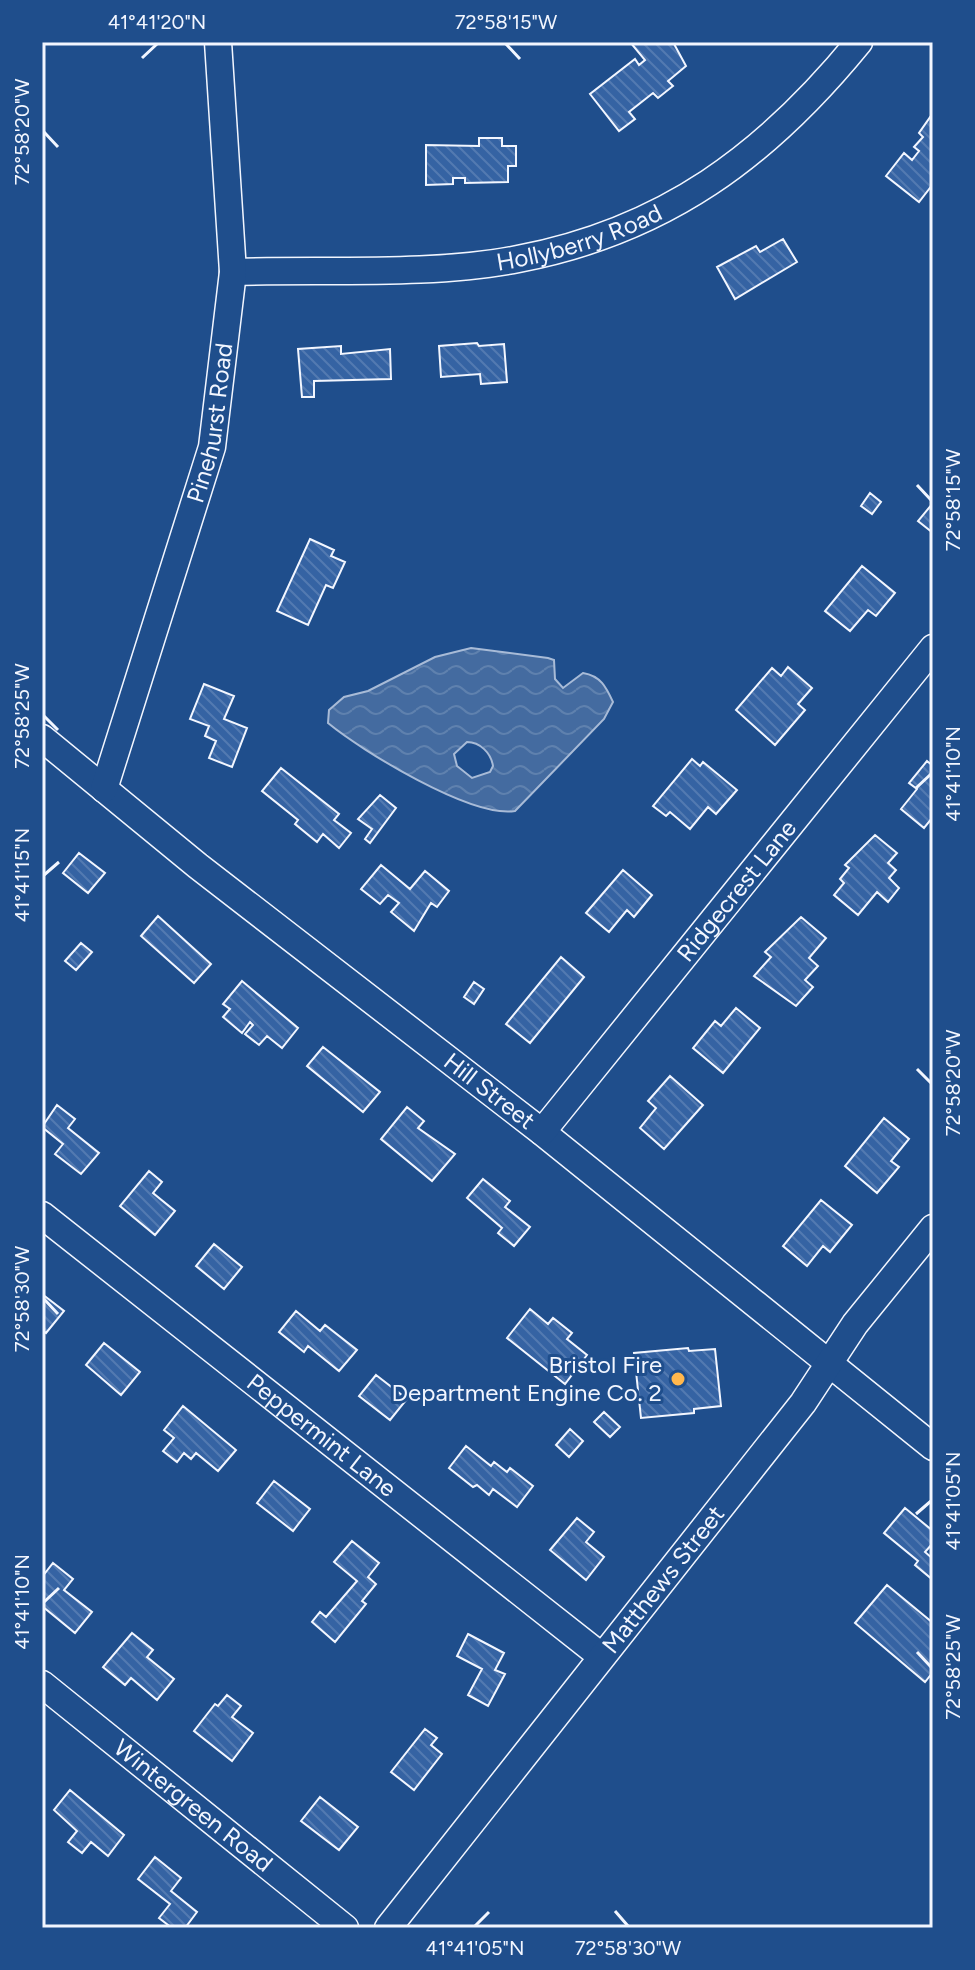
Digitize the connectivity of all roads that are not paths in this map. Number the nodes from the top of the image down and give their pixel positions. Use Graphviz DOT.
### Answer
graph roads {
  1 [pos="218,42"];
  2 [pos="859,42"];
  3 [pos="233,272"];
  4 [pos="933,648"];
  5 [pos="42,738"];
  6 [pos="104,789"];
  7 [pos="542,1132"];
  8 [pos="42,1215"];
  9 [pos="933,1228"];
  10 [pos="829,1366"];
  11 [pos="933,1447"];
  12 [pos="601,1656"];
  13 [pos="42,1684"];
  14 [pos="345,1928"];
  15 [pos="388,1928"];
  1 -- 3 [label="street, Pinehurst Road"];
  2 -- 3 [label="street, Hollyberry Road"];
  3 -- 6 [label="street, Pinehurst Road"];
  4 -- 7 [label="street, Ridgecrest Lane"];
  5 -- 6 [label="street, Hill Street"];
  6 -- 7 [label="street, Hill Street"];
  7 -- 10 [label="street, Hill Street"];
  8 -- 12 [label="street, Peppermint Lane"];
  9 -- 10 [label="street, Matthews Street"];
  10 -- 11 [label="street, Hill Street"];
  10 -- 12 [label="street, Matthews Street"];
  12 -- 15 [label="street, Matthews Street"];
  13 -- 14 [label="street, Wintergreen Road"];
}
